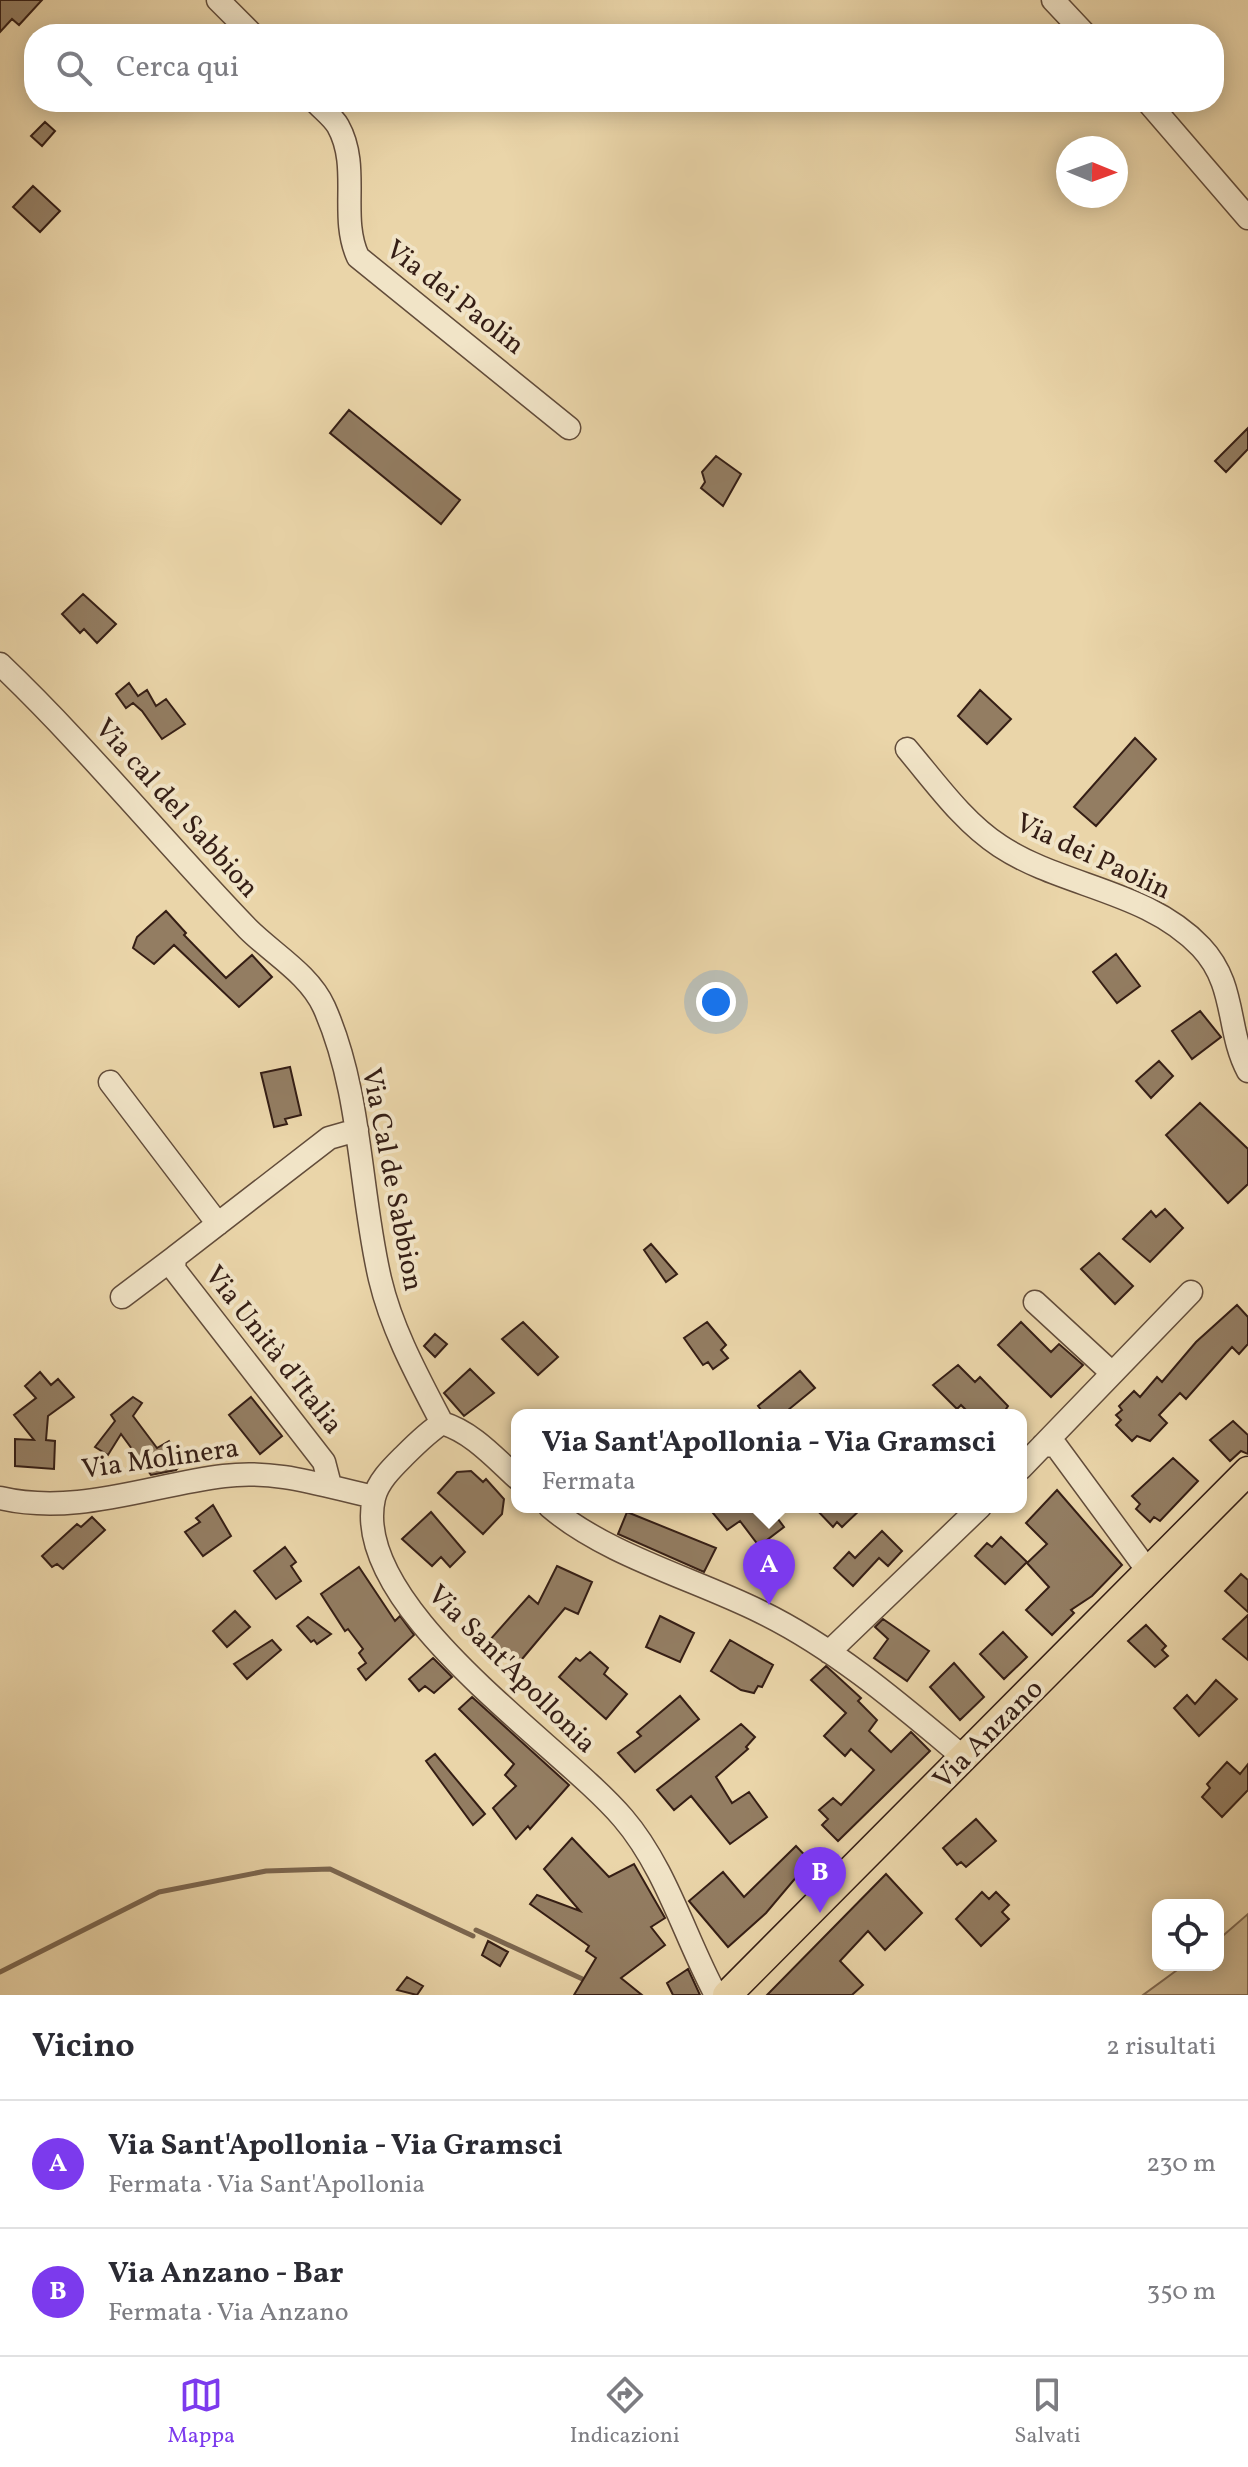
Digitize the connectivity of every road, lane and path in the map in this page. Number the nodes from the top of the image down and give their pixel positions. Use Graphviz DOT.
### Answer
graph roads {
  1 [pos="218,0"];
  2 [pos="1053,0"];
  3 [pos="242,24"];
  4 [pos="1076,24"];
  5 [pos="325,112"];
  6 [pos="1157,112"];
  7 [pos="1248,218"];
  8 [pos="569,428"];
  9 [pos="0,664"];
  10 [pos="907,749"];
  11 [pos="313,988"];
  12 [pos="1248,1071"];
  13 [pos="110,1082"];
  14 [pos="357,1130"];
  15 [pos="218,1224"];
  16 [pos="175,1257"];
  17 [pos="1191,1292"];
  18 [pos="122,1297"];
  19 [pos="1035,1302"];
  20 [pos="1112,1373"];
  21 [pos="442,1423"];
  22 [pos="1043,1445"];
  23 [pos="1027,1462"];
  24 [pos="1248,1471"];
  25 [pos="511,1472"];
  26 [pos="330,1485"];
  27 [pos="374,1497"];
  28 [pos="0,1498"];
  29 [pos="559,1513"];
  30 [pos="974,1513"];
  31 [pos="1148,1571"];
  32 [pos="829,1652"];
  33 [pos="963,1757"];
  34 [pos="716,1995"];
  35 [pos="727,1995"];
  1 -- 3 [label="street"];
  2 -- 4 [label="street"];
  5 -- 8 [label="street, Via dei Paolin"];
  6 -- 7 [label="street"];
  9 -- 11 [label="street, Via cal del Sabbion"];
  10 -- 12 [label="street, Via dei Paolin"];
  11 -- 14 [label="street, Via Cal de Sabbion"];
  13 -- 15 [label="street, Via Unità d'Italia"];
  14 -- 15 [label="street, Via Unità d'Italia"];
  14 -- 21 [label="street, Via Cal de Sabbion"];
  15 -- 16 [label="street, Via Unità d'Italia"];
  16 -- 18 [label="street"];
  16 -- 26 [label="street, Via Unità d'Italia"];
  17 -- 20 [label="street"];
  19 -- 20 [label="street"];
  20 -- 22 [label="street"];
  21 -- 25 [label="street"];
  21 -- 27 [label="street"];
  22 -- 23 [label="street"];
  22 -- 31 [label="street"];
  24 -- 31 [label="main road, Via Anzano"];
  26 -- 27 [label="street, Via Molinera"];
  26 -- 28 [label="street, Via Molinera"];
  27 -- 34 [label="street, Via Sant'Apollonia"];
  29 -- 32 [label="street"];
  30 -- 32 [label="street"];
  31 -- 33 [label="main road, Via Anzano"];
  32 -- 33 [label="street"];
  33 -- 35 [label="main road, Via Anzano"];
}
